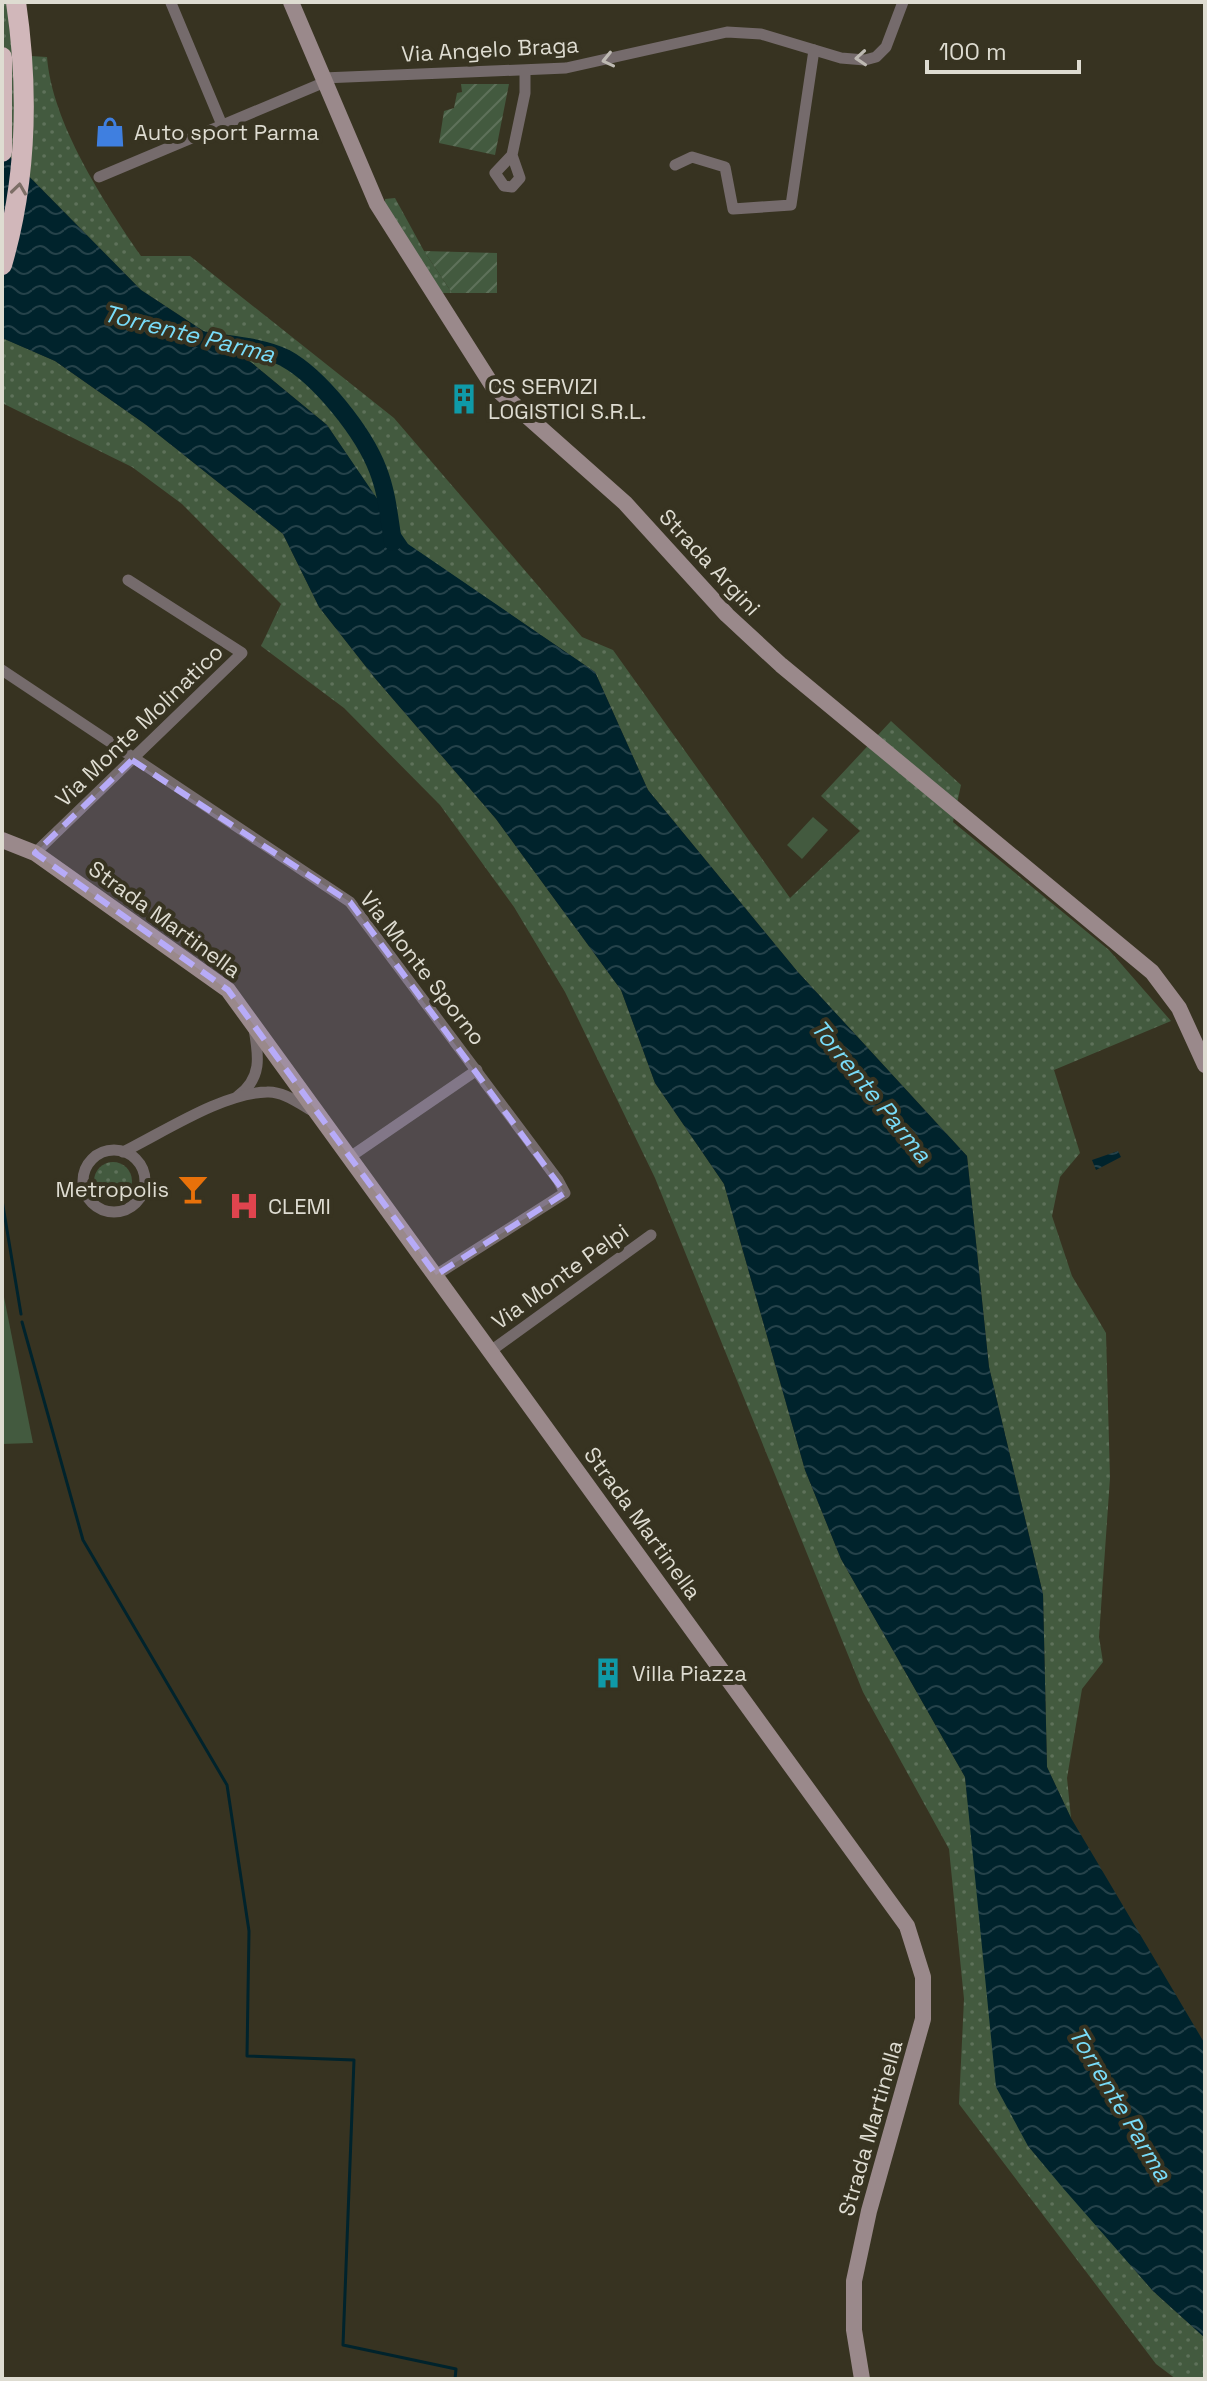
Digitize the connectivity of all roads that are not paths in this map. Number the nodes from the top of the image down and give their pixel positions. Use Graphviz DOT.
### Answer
graph roads {
  1 [pos="16,2"];
  2 [pos="291,2"];
  3 [pos="903,2"];
  4 [pos="171,3"];
  5 [pos="814,50"];
  6 [pos="9,58"];
  7 [pos="525,72"];
  8 [pos="324,80"];
  9 [pos="222,125"];
  10 [pos="2,152"];
  11 [pos="512,155"];
  12 [pos="675,165"];
  13 [pos="99,177"];
  14 [pos="2,265"];
  15 [pos="128,580"];
  16 [pos="2,670"];
  17 [pos="132,760"];
  18 [pos="2,840"];
  19 [pos="35,853"];
  20 [pos="253,1022"];
  21 [pos="1205,1065"];
  22 [pos="287,1068"];
  23 [pos="477,1070"];
  24 [pos="257,1073"];
  25 [pos="270,1091"];
  26 [pos="235,1099"];
  27 [pos="318,1113"];
  28 [pos="146,1141"];
  29 [pos="123,1152"];
  30 [pos="350,1157"];
  31 [pos="142,1167"];
  32 [pos="651,1235"];
  33 [pos="436,1275"];
  34 [pos="492,1350"];
  35 [pos="862,2379"];
  1 -- 6 [label="highway"];
  2 -- 8 [label="street, Strada Argini"];
  3 -- 5 [label="street, Via Angelo Braga, one-way"];
  4 -- 9 [label="street"];
  5 -- 7 [label="street, Via Angelo Braga, one-way"];
  5 -- 12 [label="street"];
  6 -- 10 [label="highway"];
  14 -- 6 [label="highway, one-way"];
  7 -- 8 [label="street, Via Angelo Braga"];
  7 -- 11 [label="street"];
  8 -- 9 [label="street"];
  8 -- 21 [label="street, Strada Argini"];
  9 -- 13 [label="street"];
  15 -- 17 [label="street, Via Monte Molinatico"];
  16 -- 17 [label="street, Via Monte Sporno"];
  17 -- 19 [label="street, Via Monte Molinatico"];
  17 -- 23 [label="street, Via Monte Sporno"];
  18 -- 19 [label="street, Strada Martinella"];
  19 -- 20 [label="street, Strada Martinella"];
  20 -- 22 [label="street, Strada Martinella"];
  20 -- 24 [label="street"];
  22 -- 24 [label="street"];
  22 -- 25 [label="street"];
  22 -- 27 [label="street, Strada Martinella"];
  23 -- 30 [label="street"];
  23 -- 33 [label="street, Via Monte Sporno"];
  24 -- 26 [label="street"];
  25 -- 26 [label="street"];
  25 -- 27 [label="street"];
  26 -- 28 [label="street"];
  27 -- 30 [label="street, Strada Martinella"];
  28 -- 29 [label="street"];
  28 -- 31 [label="street"];
  29 -- 31 [label="street"];
  29 -- 31 [label="street"];
  30 -- 33 [label="street, Strada Martinella"];
  32 -- 34 [label="street, Via Monte Pelpi"];
  33 -- 34 [label="street, Strada Martinella"];
  34 -- 35 [label="street, Strada Martinella"];
}
